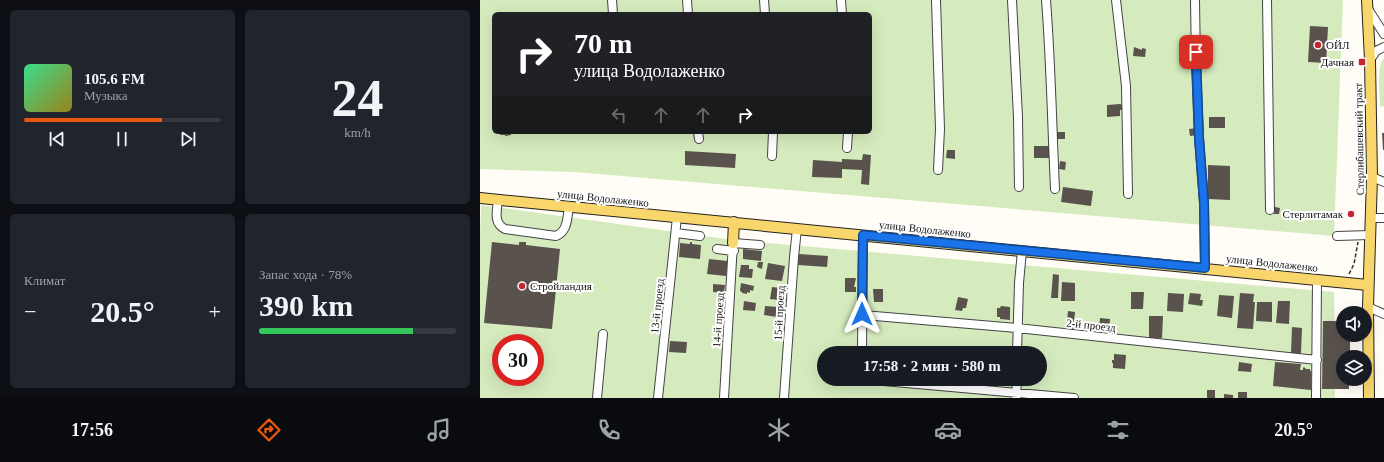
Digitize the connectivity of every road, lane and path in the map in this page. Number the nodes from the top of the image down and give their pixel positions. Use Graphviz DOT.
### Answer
graph roads {
  1 [pos="612,0"];
  2 [pos="687,0"];
  3 [pos="764,0"];
  4 [pos="841,0"];
  5 [pos="936,0"];
  6 [pos="1012,0"];
  7 [pos="1046,0"];
  8 [pos="1116,0"];
  9 [pos="1195,0"];
  10 [pos="1267,0"];
  11 [pos="1367,4"];
  12 [pos="613,12"];
  13 [pos="688,12"];
  14 [pos="765,12"];
  15 [pos="842,12"];
  16 [pos="1384,34"];
  17 [pos="1384,47"];
  18 [pos="1370,60"];
  19 [pos="773,134"];
  20 [pos="848,134"];
  21 [pos="847,148"];
  22 [pos="772,156"];
  23 [pos="938,170"];
  24 [pos="1372,177"];
  25 [pos="1384,182"];
  26 [pos="1019,187"];
  27 [pos="1055,189"];
  28 [pos="1128,194"];
  29 [pos="480,198"];
  30 [pos="498,200"];
  31 [pos="569,207"];
  32 [pos="1270,210"];
  33 [pos="678,217"];
  34 [pos="1371,218"];
  35 [pos="1384,218"];
  36 [pos="734,222"];
  37 [pos="797,228"];
  38 [pos="676,233"];
  39 [pos="863,235"];
  40 [pos="1370,235"];
  41 [pos="700,236"];
  42 [pos="1337,236"];
  43 [pos="760,245"];
  44 [pos="734,247"];
  45 [pos="717,248"];
  46 [pos="1022,251"];
  47 [pos="1205,268"];
  48 [pos="1317,280"];
  49 [pos="1368,285"];
  50 [pos="1368,306"];
  51 [pos="1372,309"];
  52 [pos="862,314"];
  53 [pos="1384,314"];
  54 [pos="1018,328"];
  55 [pos="603,334"];
  56 [pos="1368,342"];
  57 [pos="862,346"];
  58 [pos="1017,346"];
  59 [pos="1317,360"];
  60 [pos="929,386"];
  61 [pos="1016,395"];
  62 [pos="597,398"];
  63 [pos="658,398"];
  64 [pos="724,398"];
  65 [pos="784,398"];
  66 [pos="1074,398"];
  67 [pos="1316,398"];
  68 [pos="1369,398"];
  1 -- 12 [label="street"];
  2 -- 13 [label="street"];
  3 -- 14 [label="street"];
  4 -- 15 [label="street"];
  5 -- 23 [label="street"];
  6 -- 26 [label="street"];
  7 -- 27 [label="street"];
  8 -- 28 [label="street"];
  9 -- 47 [label="street"];
  10 -- 32 [label="street"];
  11 -- 16 [label="street"];
  11 -- 18 [label="main road, Стерлибашевский тракт"];
  17 -- 18 [label="street"];
  18 -- 24 [label="main road, Стерлибашевский тракт"];
  19 -- 22 [label="street"];
  20 -- 21 [label="street"];
  24 -- 25 [label="street"];
  24 -- 34 [label="main road, Стерлибашевский тракт"];
  29 -- 30 [label="main road, улица Водолаженко"];
  30 -- 31 [label="main road, улица Водолаженко"];
  30 -- 31 [label="street"];
  31 -- 33 [label="main road, улица Водолаженко"];
  33 -- 36 [label="main road, улица Водолаженко"];
  33 -- 38 [label="street, 13-й проезд"];
  34 -- 35 [label="street"];
  34 -- 40 [label="main road, Стерлибашевский тракт"];
  36 -- 37 [label="main road, улица Водолаженко"];
  36 -- 44 [label="main road"];
  37 -- 39 [label="main road, улица Водолаженко"];
  37 -- 65 [label="street, 15-й проезд"];
  38 -- 41 [label="street"];
  38 -- 63 [label="street, 13-й проезд"];
  39 -- 46 [label="main road, улица Водолаженко"];
  39 -- 52 [label="street"];
  40 -- 42 [label="street"];
  40 -- 49 [label="main road, Стерлибашевский тракт"];
  43 -- 44 [label="street"];
  44 -- 45 [label="street"];
  44 -- 64 [label="street, 14-й проезд"];
  46 -- 47 [label="main road, улица Водолаженко"];
  46 -- 54 [label="street"];
  47 -- 48 [label="main road, улица Водолаженко"];
  48 -- 49 [label="main road, улица Водолаженко"];
  48 -- 59 [label="street"];
  49 -- 50 [label="main road, Стерлибашевский тракт"];
  51 -- 53 [label="street"];
  52 -- 54 [label="street, 2-й проезд"];
  52 -- 57 [label="street"];
  54 -- 58 [label="street"];
  54 -- 59 [label="street, 2-й проезд"];
  55 -- 62 [label="street"];
  56 -- 68 [label="main road, Стерлибашевский тракт"];
  59 -- 67 [label="street"];
  60 -- 61 [label="street"];
  61 -- 66 [label="street"];
}
